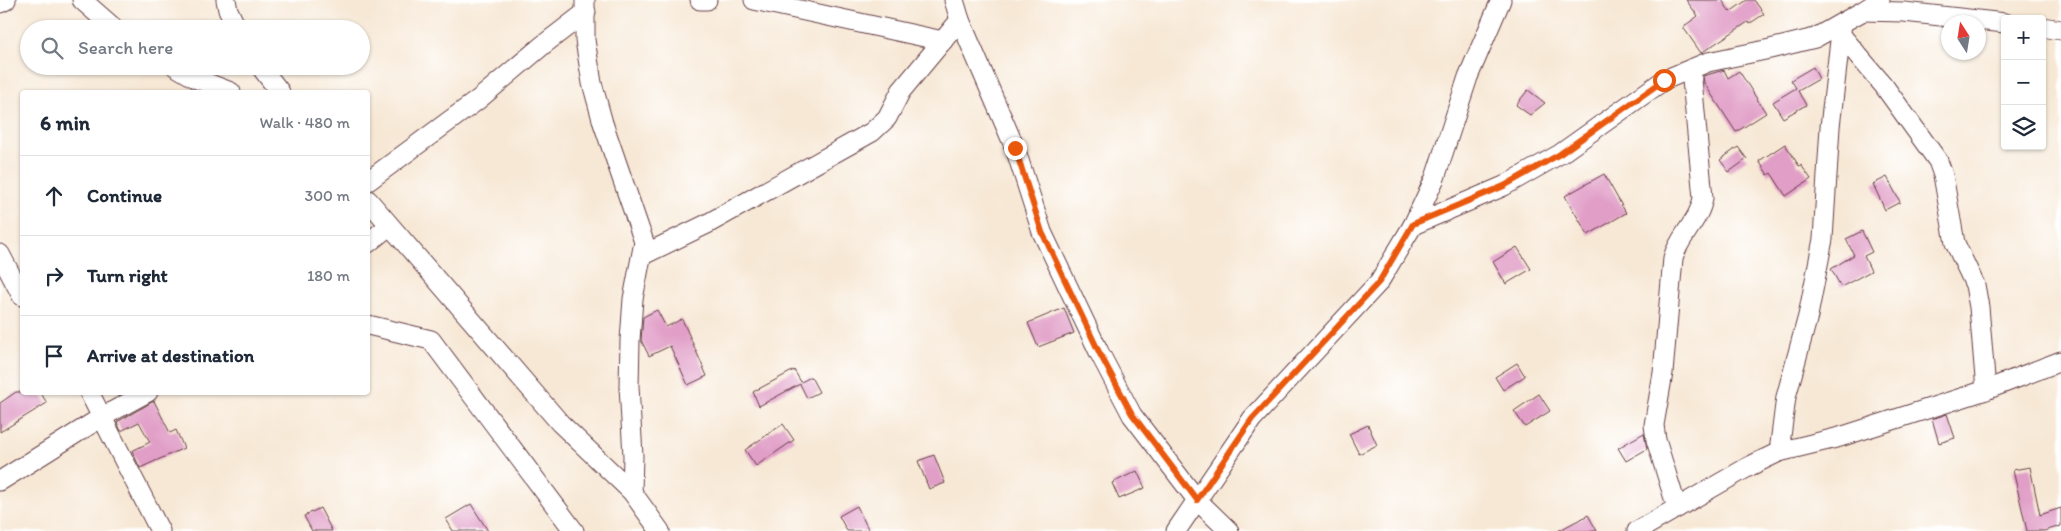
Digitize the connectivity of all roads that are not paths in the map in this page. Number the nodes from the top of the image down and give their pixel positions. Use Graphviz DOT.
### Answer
graph roads {
  1 [pos="6,0"];
  2 [pos="82,0"];
  3 [pos="226,0"];
  4 [pos="700,0"];
  5 [pos="706,0"];
  6 [pos="754,0"];
  7 [pos="954,0"];
  8 [pos="1501,0"];
  9 [pos="1880,0"];
  10 [pos="0,3"];
  11 [pos="586,6"];
  12 [pos="1864,11"];
  13 [pos="105,20"];
  14 [pos="233,20"];
  15 [pos="960,20"];
  16 [pos="2001,23"];
  17 [pos="2046,28"];
  18 [pos="1841,29"];
  19 [pos="2061,30"];
  20 [pos="943,41"];
  21 [pos="1692,69"];
  22 [pos="190,75"];
  23 [pos="267,75"];
  24 [pos="226,90"];
  25 [pos="278,90"];
  26 [pos="370,180"];
  27 [pos="370,202"];
  28 [pos="1413,224"];
  29 [pos="389,226"];
  30 [pos="370,241"];
  31 [pos="643,255"];
  32 [pos="10,264"];
  33 [pos="20,291"];
  34 [pos="370,325"];
  35 [pos="2061,361"];
  36 [pos="1986,390"];
  37 [pos="91,395"];
  38 [pos="142,395"];
  39 [pos="102,417"];
  40 [pos="1779,452"];
  41 [pos="0,481"];
  42 [pos="632,492"];
  43 [pos="1197,500"];
  44 [pos="1676,508"];
  45 [pos="160,531"];
  46 [pos="574,531"];
  47 [pos="660,531"];
  48 [pos="1176,531"];
  49 [pos="1229,531"];
  50 [pos="1637,531"];
  1 -- 10 [label="street"];
  2 -- 13 [label="street"];
  3 -- 14 [label="street"];
  4 -- 5 [label="street"];
  6 -- 20 [label="street"];
  7 -- 15 [label="street"];
  8 -- 28 [label="street"];
  9 -- 12 [label="street"];
  11 -- 26 [label="street"];
  11 -- 31 [label="street"];
  12 -- 16 [label="street"];
  12 -- 18 [label="street"];
  15 -- 20 [label="street"];
  15 -- 43 [label="street"];
  17 -- 19 [label="street"];
  18 -- 21 [label="street"];
  18 -- 36 [label="street"];
  18 -- 40 [label="street"];
  20 -- 31 [label="street"];
  21 -- 28 [label="street"];
  21 -- 44 [label="street"];
  22 -- 24 [label="street"];
  23 -- 25 [label="street"];
  27 -- 29 [label="street"];
  28 -- 43 [label="street"];
  29 -- 30 [label="street"];
  29 -- 42 [label="street"];
  31 -- 42 [label="street"];
  32 -- 33 [label="street"];
  34 -- 46 [label="street"];
  35 -- 36 [label="street"];
  36 -- 40 [label="street"];
  37 -- 39 [label="street"];
  38 -- 39 [label="street"];
  39 -- 41 [label="street"];
  39 -- 45 [label="street"];
  40 -- 44 [label="street"];
  42 -- 47 [label="street"];
  43 -- 48 [label="street"];
  43 -- 49 [label="street"];
  44 -- 50 [label="street"];
}
